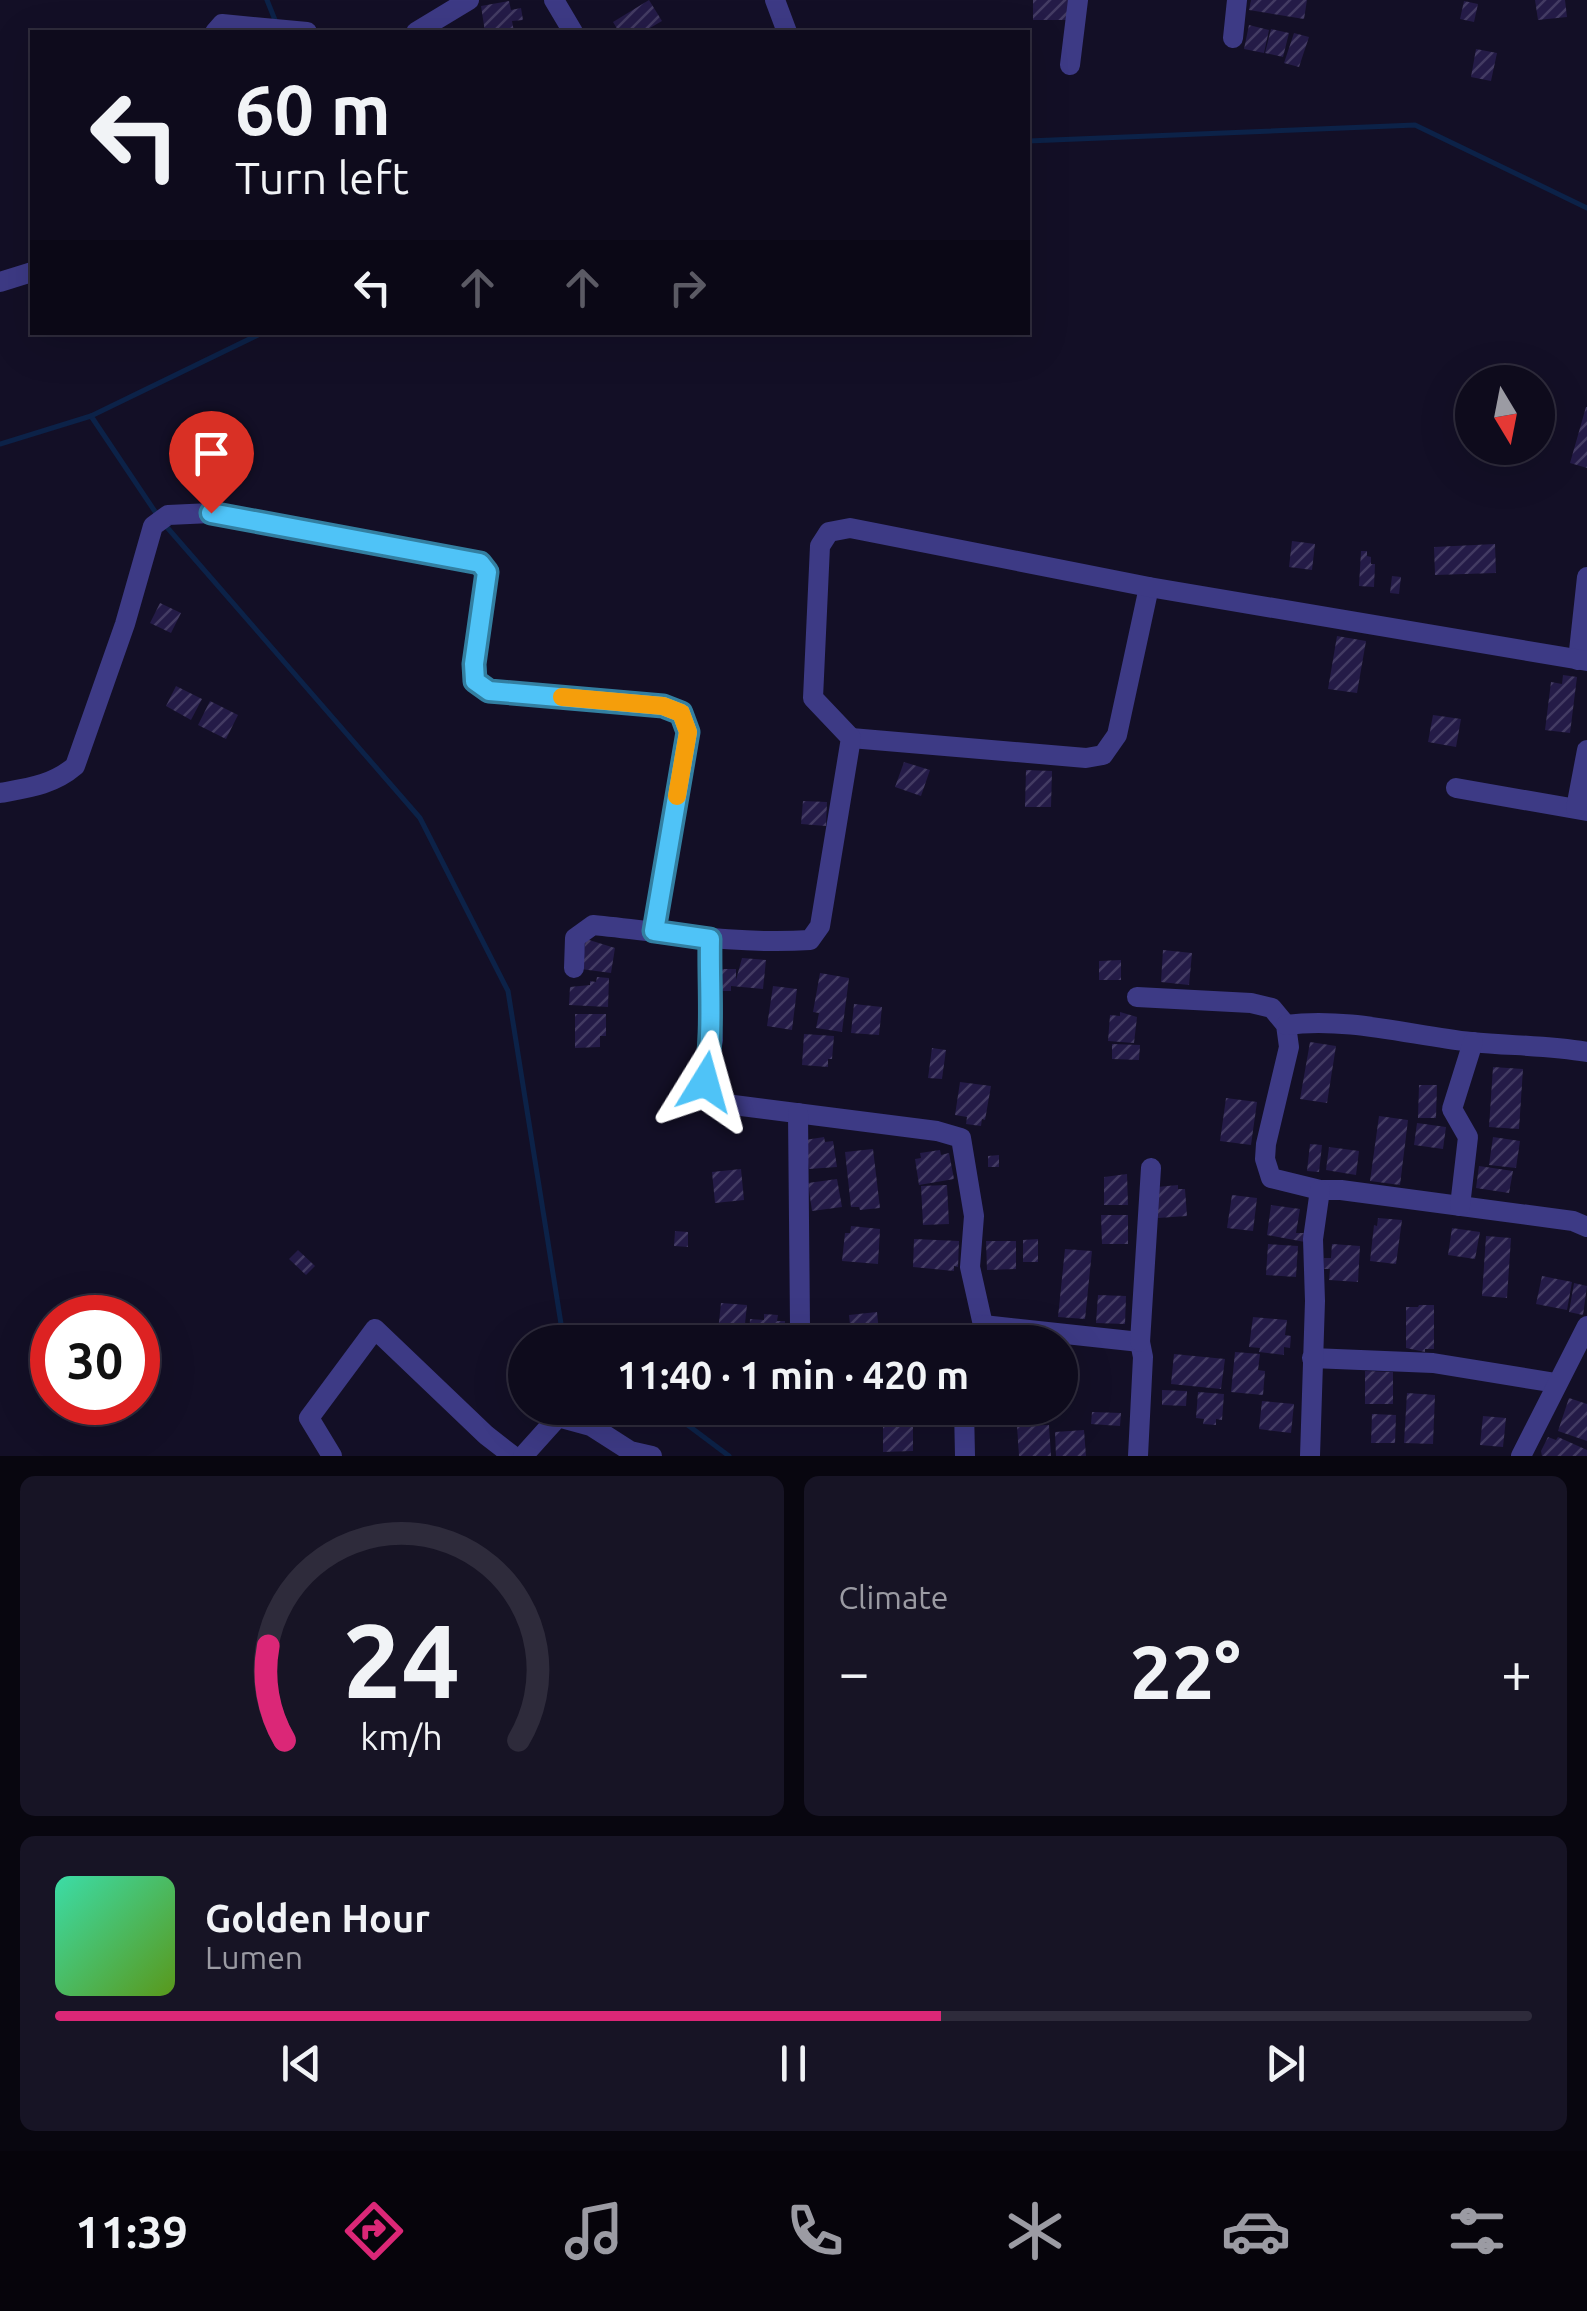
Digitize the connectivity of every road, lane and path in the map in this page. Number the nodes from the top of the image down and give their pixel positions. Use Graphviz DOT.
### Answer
graph roads {
  1 [pos="470,0"];
  2 [pos="554,0"];
  3 [pos="775,0"];
  4 [pos="1078,0"];
  5 [pos="1238,0"];
  6 [pos="217,30"];
  7 [pos="285,30"];
  8 [pos="419,30"];
  9 [pos="572,30"];
  10 [pos="786,30"];
  11 [pos="1233,38"];
  12 [pos="1070,65"];
  13 [pos="30,273"];
  14 [pos="0,282"];
  15 [pos="1587,577"];
  16 [pos="1149,587"];
  17 [pos="1582,660"];
  18 [pos="851,738"];
  19 [pos="1587,750"];
  20 [pos="1456,788"];
  21 [pos="0,793"];
  22 [pos="1581,810"];
  23 [pos="654,931"];
  24 [pos="710,939"];
  25 [pos="574,968"];
  26 [pos="1137,997"];
  27 [pos="1286,1025"];
  28 [pos="1472,1042"];
  29 [pos="1587,1052"];
  30 [pos="798,1113"];
  31 [pos="1151,1168"];
  32 [pos="1320,1190"];
  33 [pos="1460,1206"];
  34 [pos="1587,1227"];
  35 [pos="800,1325"];
  36 [pos="978,1325"];
  37 [pos="1587,1326"];
  38 [pos="1078,1339"];
  39 [pos="1140,1342"];
  40 [pos="1312,1358"];
  41 [pos="1556,1383"];
  42 [pos="964,1425"];
  43 [pos="332,1456"];
  44 [pos="514,1456"];
  45 [pos="524,1456"];
  46 [pos="652,1456"];
  47 [pos="964,1456"];
  48 [pos="1138,1456"];
  49 [pos="1310,1456"];
  50 [pos="1520,1456"];
  1 -- 8 [label="street"];
  2 -- 9 [label="street"];
  3 -- 10 [label="street"];
  4 -- 12 [label="street"];
  5 -- 11 [label="street"];
  6 -- 7 [label="street"];
  13 -- 14 [label="street"];
  15 -- 17 [label="street"];
  16 -- 17 [label="street"];
  16 -- 18 [label="street"];
  16 -- 18 [label="street"];
  18 -- 24 [label="street"];
  19 -- 22 [label="street"];
  20 -- 22 [label="street"];
  21 -- 23 [label="street"];
  23 -- 24 [label="street"];
  23 -- 25 [label="street"];
  24 -- 30 [label="street"];
  26 -- 27 [label="street"];
  27 -- 28 [label="street"];
  27 -- 32 [label="street"];
  28 -- 29 [label="street"];
  28 -- 33 [label="street"];
  30 -- 35 [label="street"];
  30 -- 36 [label="street"];
  31 -- 39 [label="street"];
  32 -- 33 [label="street"];
  32 -- 40 [label="street"];
  33 -- 34 [label="street"];
  37 -- 41 [label="street"];
  38 -- 39 [label="street"];
  39 -- 48 [label="street"];
  40 -- 41 [label="street"];
  40 -- 49 [label="street"];
  41 -- 50 [label="street"];
  42 -- 47 [label="street"];
  43 -- 44 [label="street"];
  45 -- 46 [label="street"];
}
